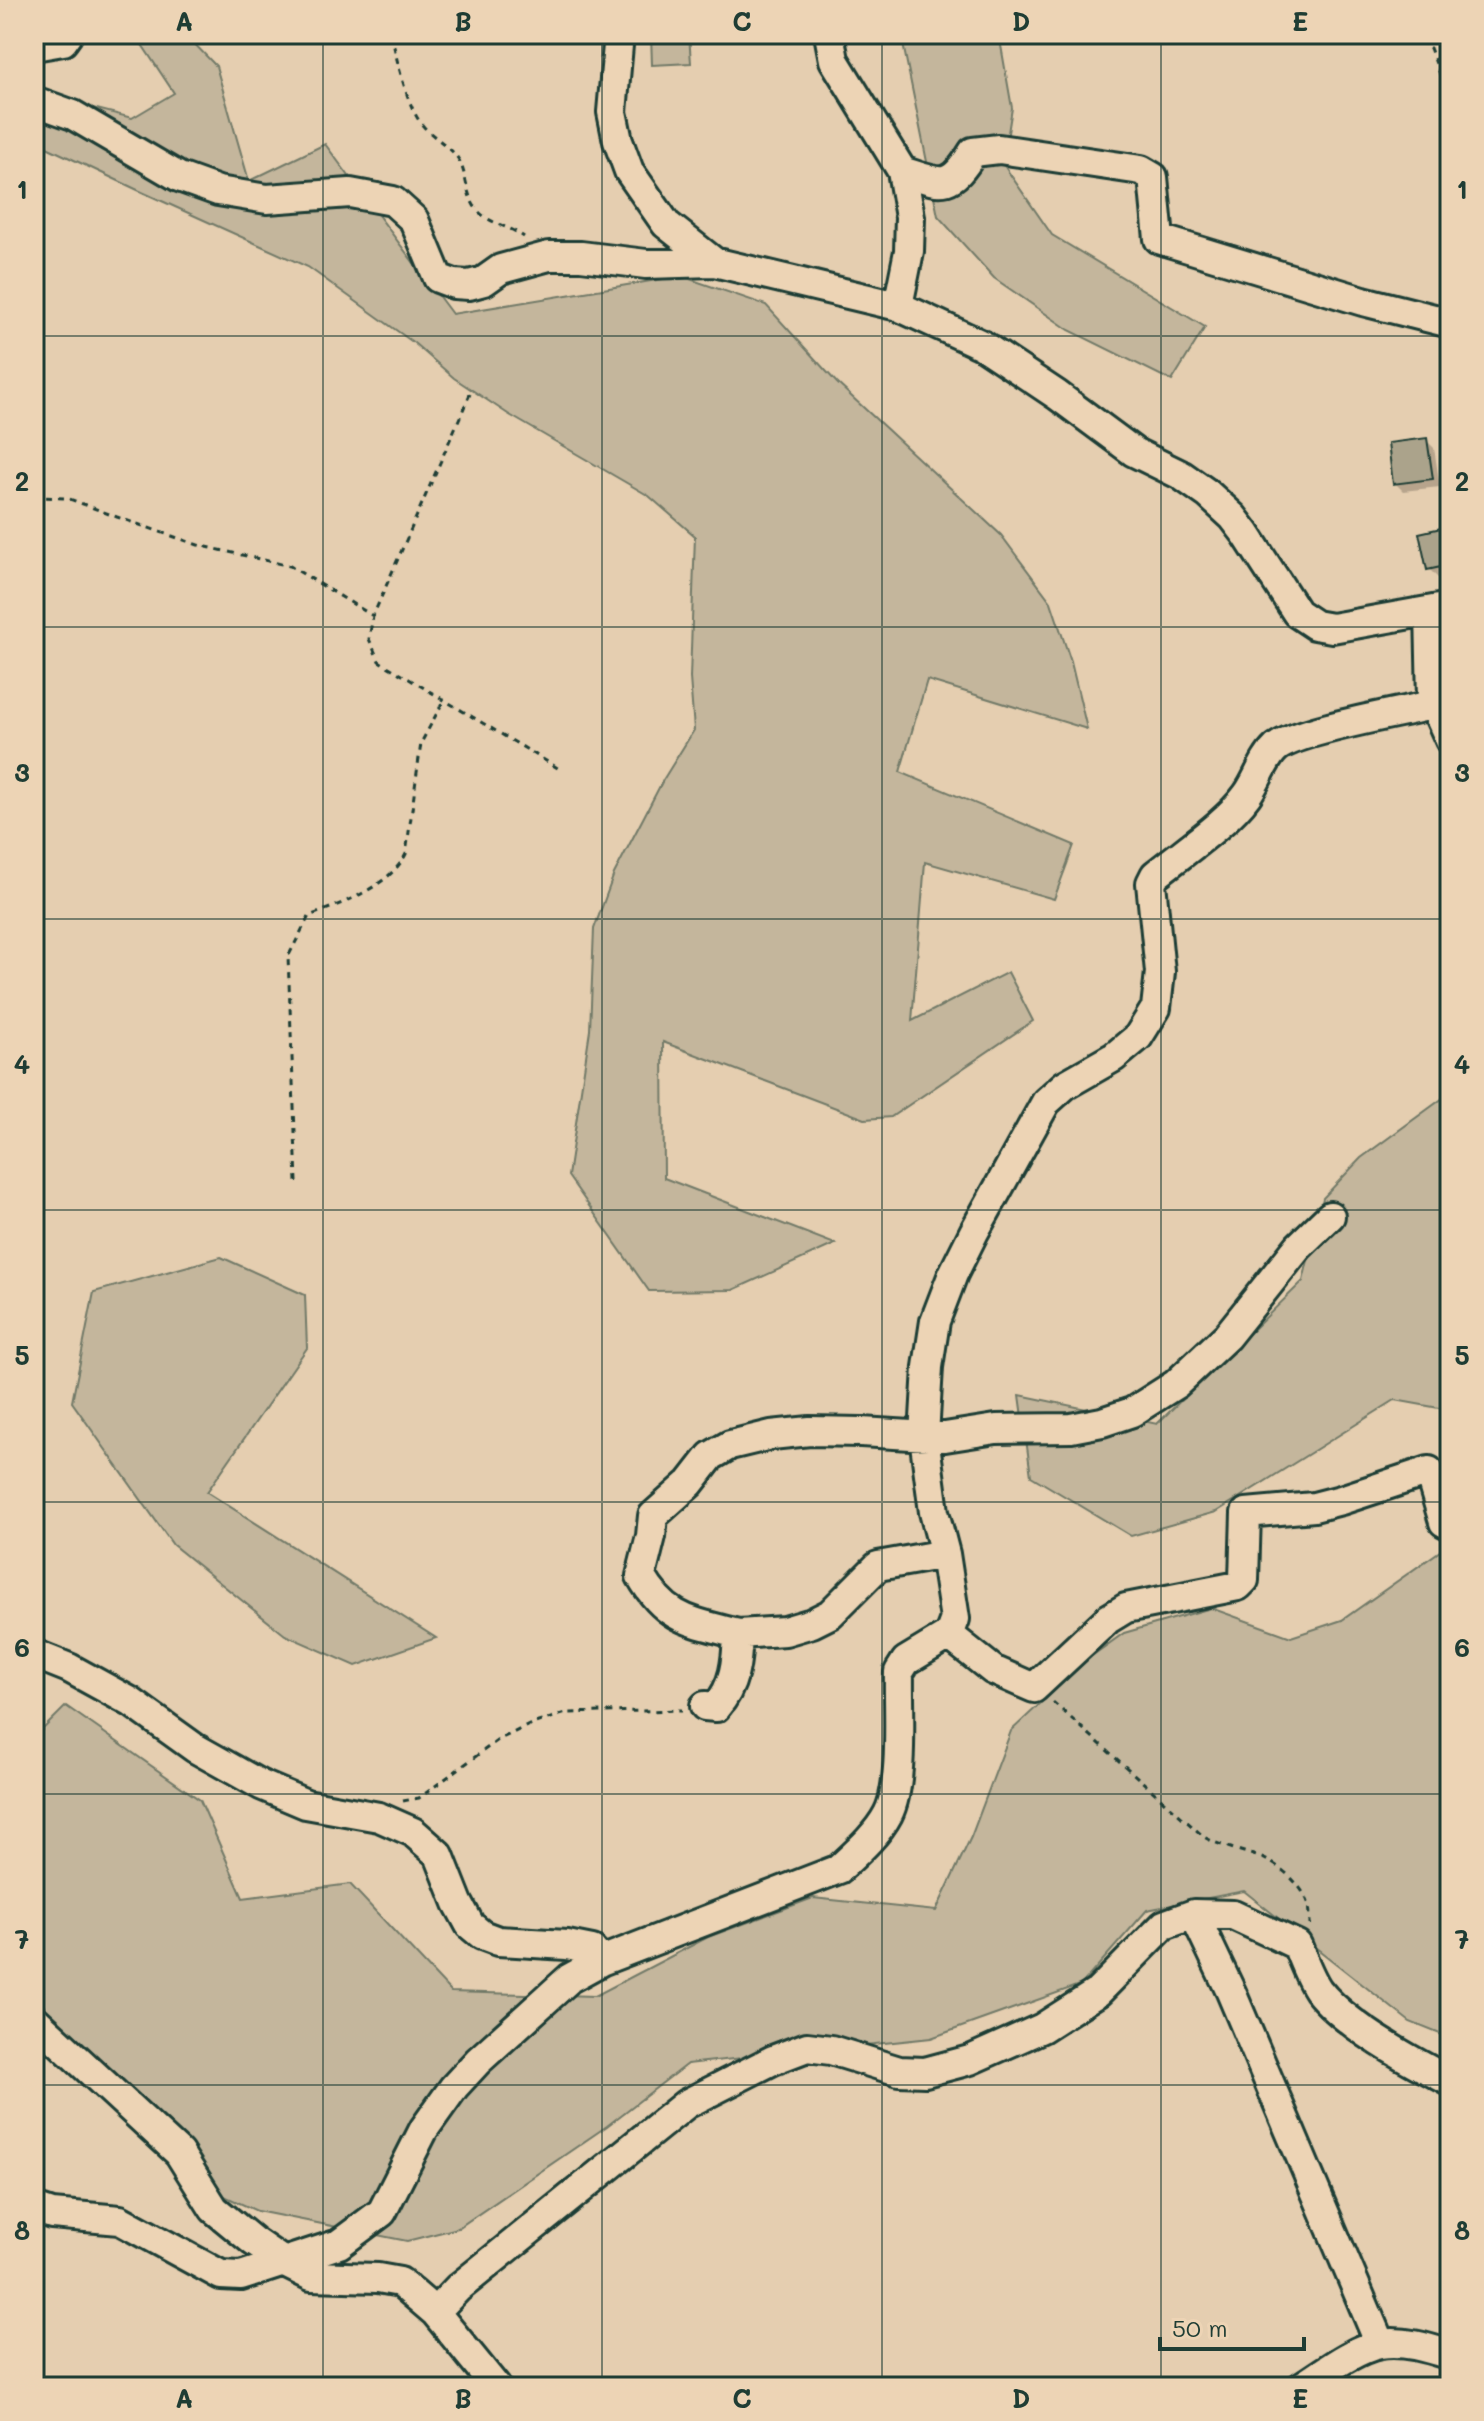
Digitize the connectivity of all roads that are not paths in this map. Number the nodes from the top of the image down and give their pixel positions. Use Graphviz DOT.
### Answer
graph roads {
  1 [pos="68,34"];
  2 [pos="619,34"];
  3 [pos="829,34"];
  4 [pos="34,46"];
  5 [pos="34,101"];
  6 [pos="902,171"];
  7 [pos="714,262"];
  8 [pos="898,306"];
  9 [pos="1450,323"];
  10 [pos="1440,609"];
  11 [pos="1432,700"];
  12 [pos="1450,740"];
  13 [pos="1330,1216"];
  14 [pos="924,1436"];
  15 [pos="1450,1525"];
  16 [pos="945,1554"];
  17 [pos="738,1634"];
  18 [pos="949,1635"];
  19 [pos="34,1654"];
  20 [pos="705,1706"];
  21 [pos="1194,1914"];
  22 [pos="601,1961"];
  23 [pos="34,2019"];
  24 [pos="1450,2081"];
  25 [pos="34,2208"];
  26 [pos="285,2263"];
  27 [pos="435,2312"];
  28 [pos="1380,2344"];
  29 [pos="1450,2355"];
  30 [pos="496,2387"];
  31 [pos="1301,2387"];
  1 -- 4 [label="street"];
  2 -- 7 [label="street"];
  3 -- 6 [label="street"];
  5 -- 7 [label="street"];
  6 -- 8 [label="street"];
  6 -- 9 [label="street"];
  7 -- 8 [label="street"];
  8 -- 10 [label="street"];
  10 -- 11 [label="street"];
  11 -- 12 [label="street"];
  11 -- 14 [label="street"];
  13 -- 14 [label="street"];
  14 -- 16 [label="street"];
  14 -- 17 [label="street"];
  15 -- 18 [label="street"];
  16 -- 17 [label="street"];
  16 -- 18 [label="street"];
  17 -- 20 [label="street"];
  18 -- 22 [label="street"];
  19 -- 22 [label="street"];
  21 -- 24 [label="street"];
  21 -- 27 [label="street"];
  21 -- 28 [label="street"];
  22 -- 26 [label="street"];
  23 -- 26 [label="street"];
  25 -- 26 [label="street"];
  26 -- 27 [label="street"];
  27 -- 30 [label="street"];
  28 -- 29 [label="street"];
  28 -- 31 [label="street"];
}
